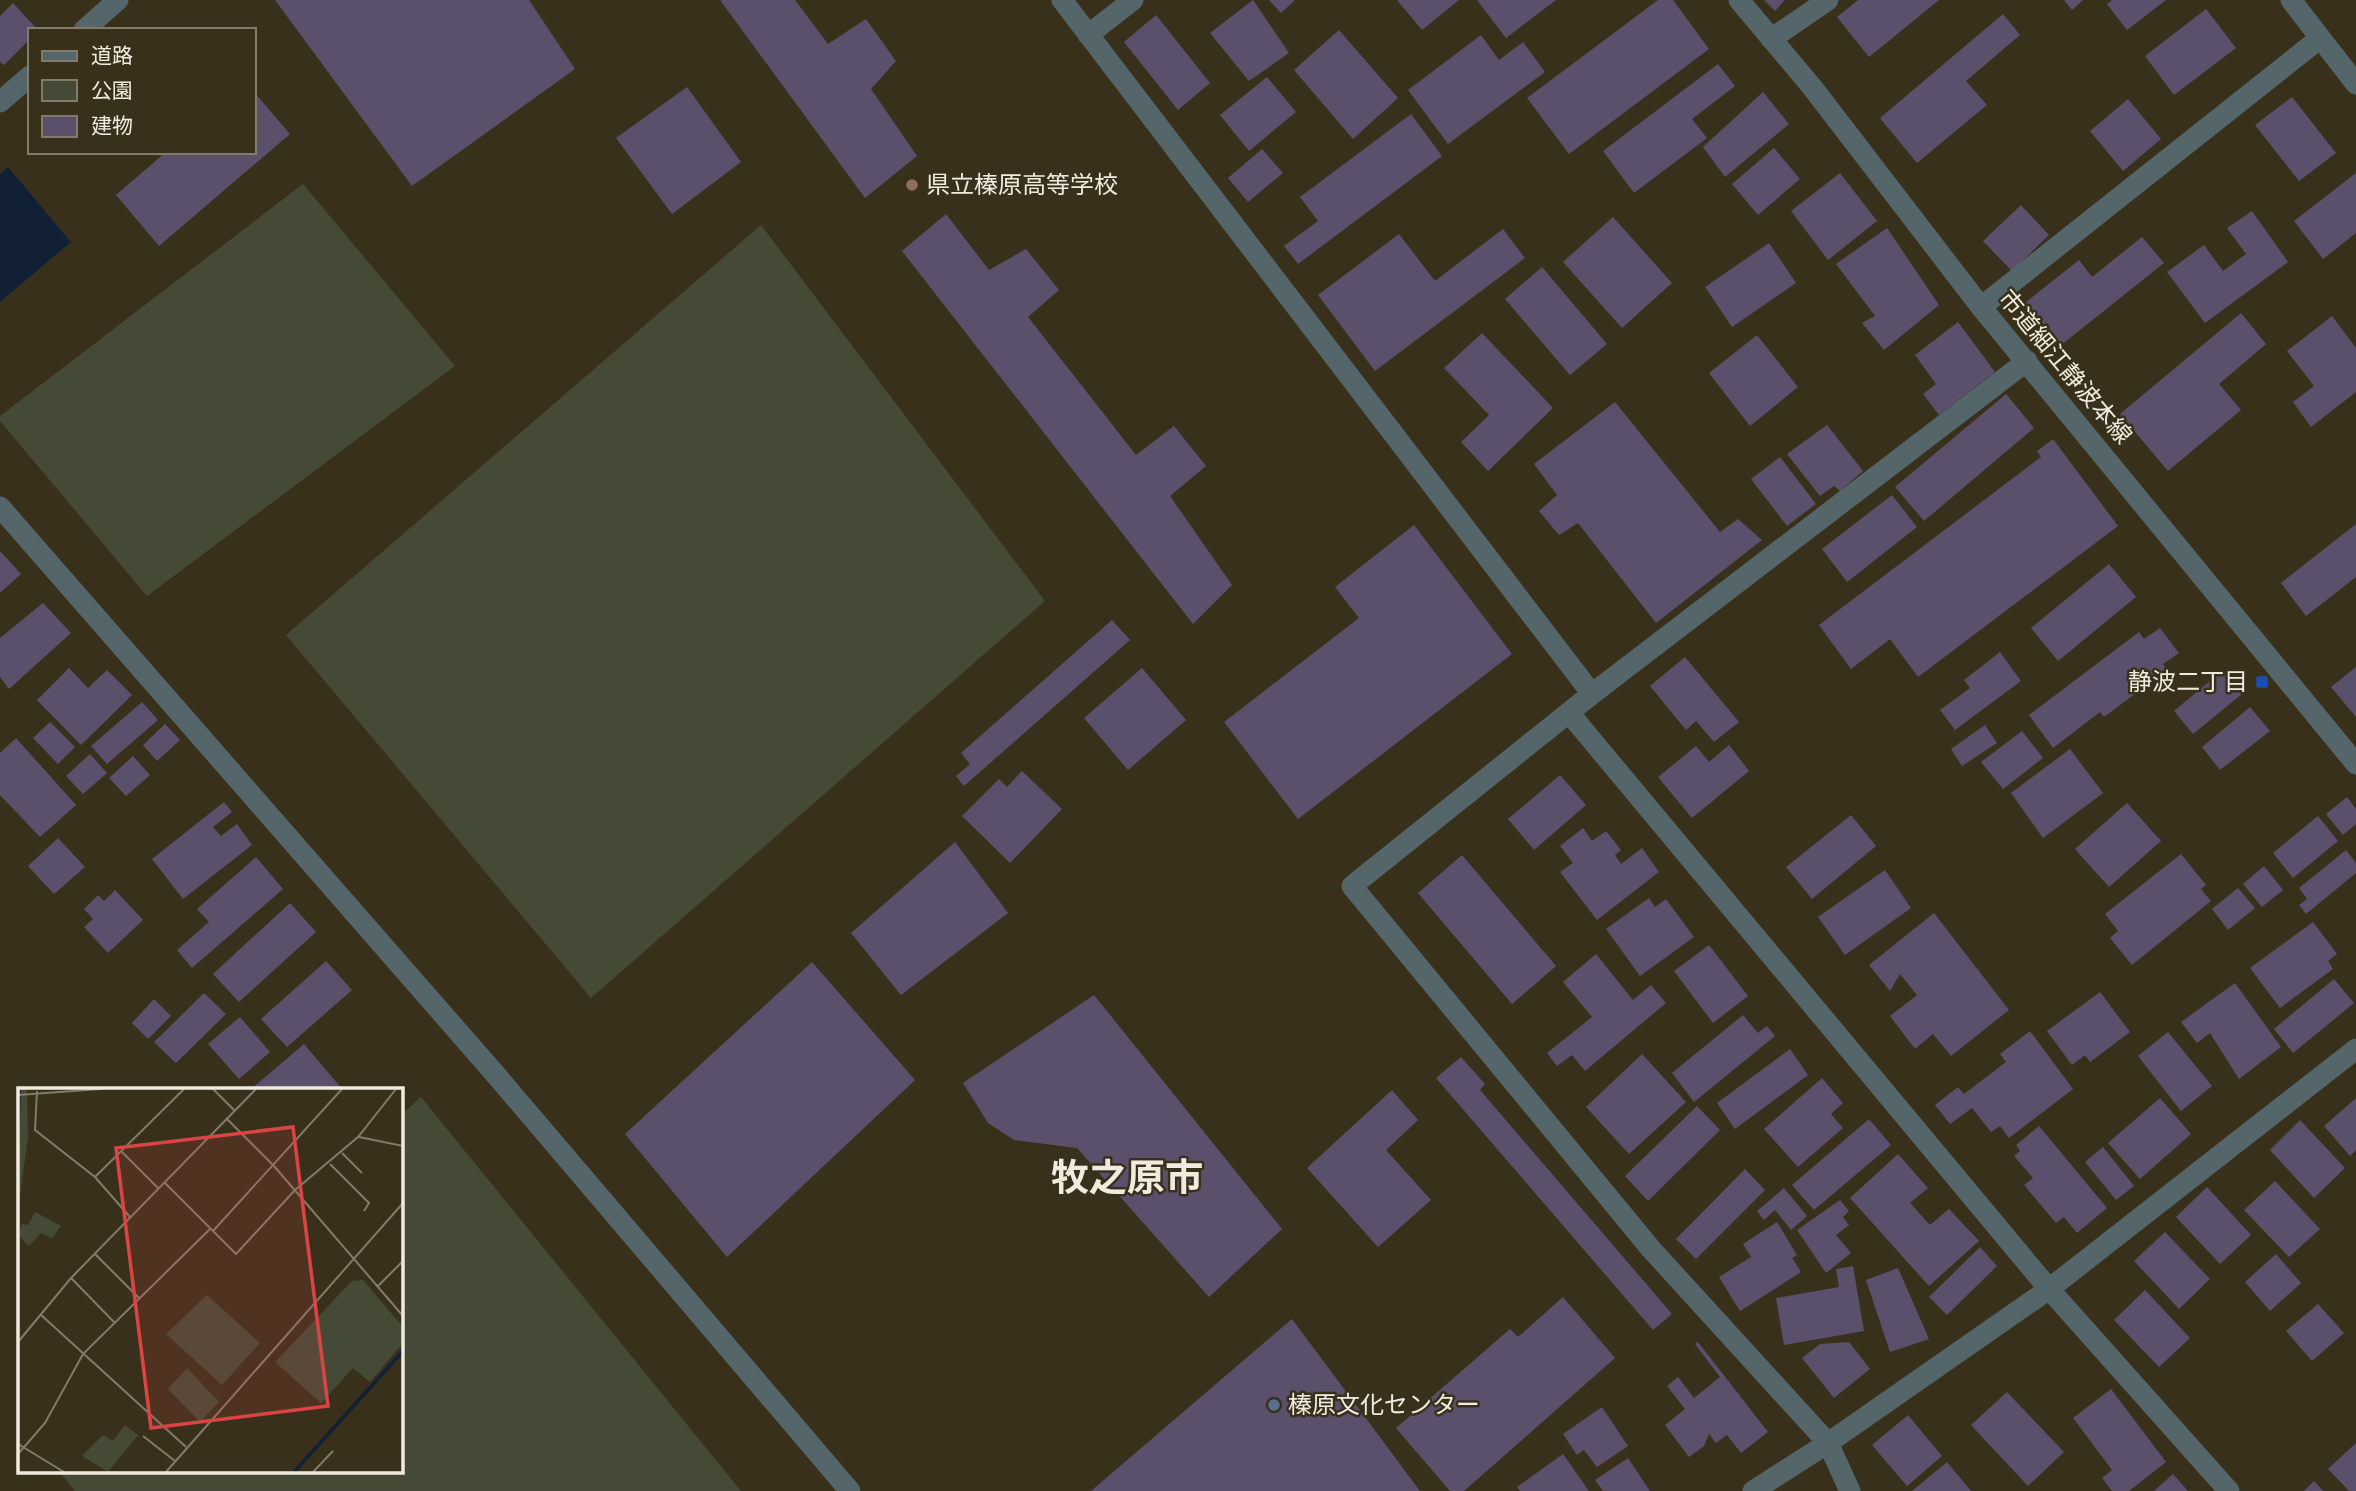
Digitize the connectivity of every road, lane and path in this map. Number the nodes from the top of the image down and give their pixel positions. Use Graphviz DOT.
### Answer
graph roads {
  1 [pos="118,0"];
  2 [pos="1062,0"];
  3 [pos="1133,0"];
  4 [pos="1739,0"];
  5 [pos="1828,0"];
  6 [pos="2291,0"];
  7 [pos="86,28"];
  8 [pos="1088,34"];
  9 [pos="1771,39"];
  10 [pos="2319,39"];
  11 [pos="28,78"];
  12 [pos="2356,84"];
  13 [pos="0,102"];
  14 [pos="1981,307"];
  15 [pos="2027,361"];
  16 [pos="0,507"];
  17 [pos="1591,694"];
  18 [pos="1570,714"];
  19 [pos="2356,764"];
  20 [pos="2356,1049"];
  21 [pos="2049,1289"];
  22 [pos="1828,1443"];
  23 [pos="850,1491"];
  24 [pos="1753,1491"];
  25 [pos="1850,1491"];
  26 [pos="2229,1491"];
  1 -- 7 [label="street"];
  2 -- 8 [label="street"];
  3 -- 8 [label="street"];
  4 -- 9 [label="street, 市道細江静波本線"];
  5 -- 9 [label="street"];
  6 -- 10 [label="street"];
  8 -- 17 [label="street"];
  9 -- 14 [label="street, 市道細江静波本線"];
  10 -- 12 [label="street"];
  10 -- 14 [label="street"];
  11 -- 13 [label="street"];
  14 -- 15 [label="street, 市道細江静波本線"];
  15 -- 17 [label="street"];
  15 -- 19 [label="street, 市道細江静波本線"];
  16 -- 23 [label="street"];
  17 -- 18 [label="street"];
  18 -- 21 [label="street"];
  18 -- 22 [label="street"];
  20 -- 21 [label="street"];
  21 -- 22 [label="street"];
  21 -- 26 [label="street"];
  22 -- 24 [label="street"];
  22 -- 25 [label="street"];
}
